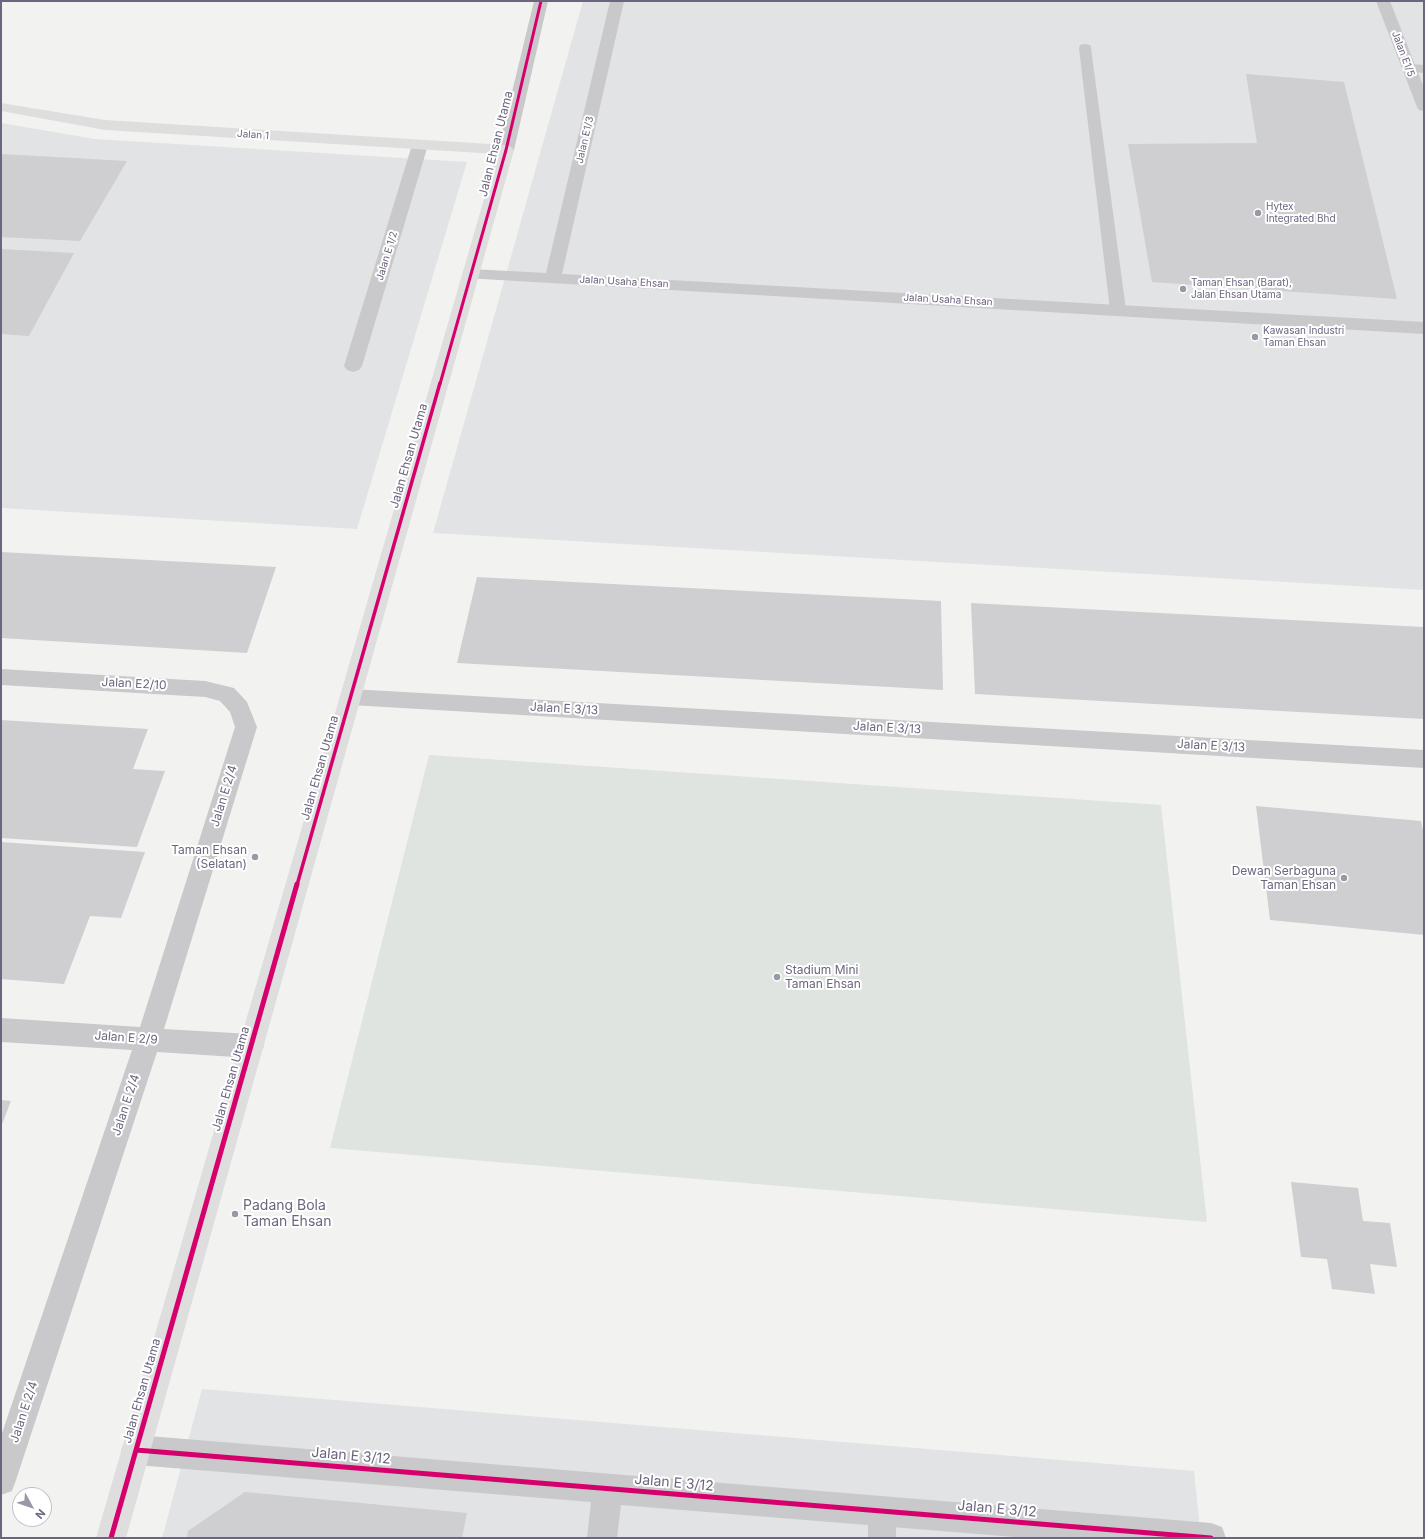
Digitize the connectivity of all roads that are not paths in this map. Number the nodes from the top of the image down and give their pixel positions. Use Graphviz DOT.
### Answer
graph roads {
  1 [pos="541,1"];
  2 [pos="617,1"];
  3 [pos="1383,1"];
  4 [pos="1085,48"];
  5 [pos="1408,68"];
  6 [pos="1424,68"];
  7 [pos="1424,106"];
  8 [pos="1,107"];
  9 [pos="420,145"];
  10 [pos="506,150"];
  11 [pos="471,274"];
  12 [pos="553,278"];
  13 [pos="1118,310"];
  14 [pos="1424,328"];
  15 [pos="353,366"];
  16 [pos="1,677"];
  17 [pos="350,697"];
  18 [pos="246,727"];
  19 [pos="1424,758"];
  20 [pos="1,1030"];
  21 [pos="148,1040"];
  22 [pos="251,1046"];
  23 [pos="136,1450"];
  24 [pos="1,1480"];
  25 [pos="608,1488"];
  26 [pos="882,1524"];
  27 [pos="1146,1535"];
  28 [pos="111,1538"];
  29 [pos="602,1538"];
  30 [pos="1211,1538"];
  1 -- 10 [label="street, Jalan Ehsan Utama"];
  2 -- 12 [label="street, Jalan E1/3"];
  3 -- 5 [label="street, Jalan E1/5"];
  4 -- 13 [label="lane"];
  5 -- 6 [label="lane"];
  5 -- 7 [label="street, Jalan E1/5"];
  8 -- 9 [label="street, Jalan 1"];
  9 -- 10 [label="street, Jalan 1"];
  9 -- 15 [label="street, Jalan E 1/2"];
  10 -- 11 [label="street, Jalan Ehsan Utama"];
  11 -- 12 [label="street, Jalan Usaha Ehsan"];
  11 -- 17 [label="street, Jalan Ehsan Utama"];
  12 -- 13 [label="street, Jalan Usaha Ehsan"];
  13 -- 14 [label="street, Jalan Usaha Ehsan"];
  16 -- 18 [label="street, Jalan E2/10"];
  17 -- 19 [label="street, Jalan E 3/13"];
  17 -- 22 [label="street, Jalan Ehsan Utama"];
  18 -- 21 [label="street, Jalan E 2/4"];
  20 -- 21 [label="street, Jalan E 2/9"];
  21 -- 22 [label="street, Jalan E 2/9"];
  21 -- 24 [label="street, Jalan E 2/4"];
  22 -- 23 [label="street, Jalan Ehsan Utama"];
  23 -- 25 [label="street, Jalan E 3/12"];
  23 -- 28 [label="street, Jalan Ehsan Utama"];
  25 -- 26 [label="street, Jalan E 3/12"];
  25 -- 29 [label="street"];
  26 -- 27 [label="street, Jalan E 3/12"];
  27 -- 30 [label="street, Jalan E 3/12"];
}
